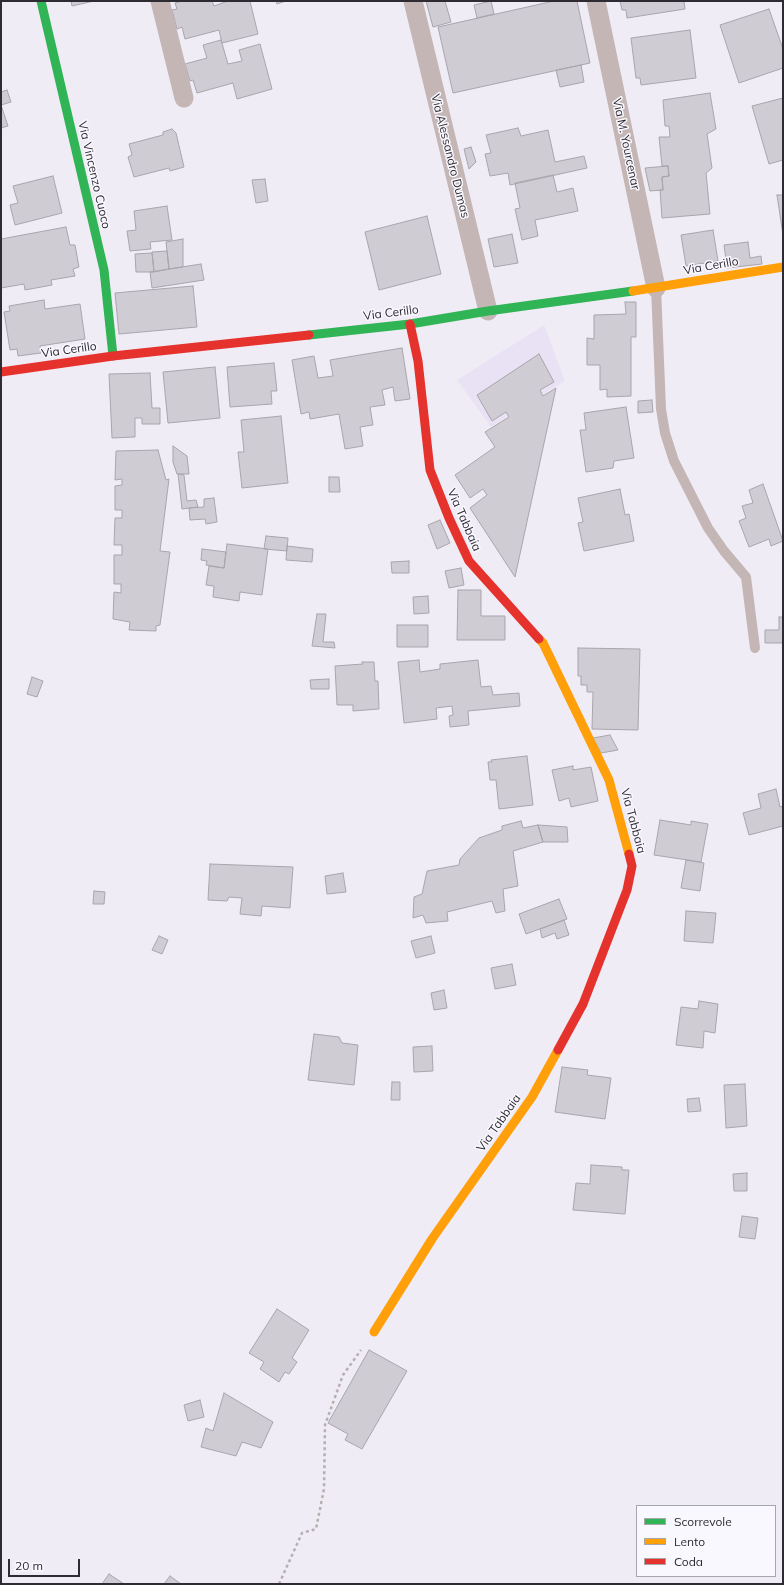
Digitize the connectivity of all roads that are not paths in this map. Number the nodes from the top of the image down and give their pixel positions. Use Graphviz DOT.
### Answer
graph roads {
  1 [pos="41,1"];
  2 [pos="160,1"];
  3 [pos="413,1"];
  4 [pos="596,1"];
  5 [pos="184,98"];
  6 [pos="783,267"];
  7 [pos="656,288"];
  8 [pos="488,311"];
  9 [pos="410,324"];
  10 [pos="113,356"];
  11 [pos="1,372"];
  12 [pos="755,648"];
  13 [pos="374,1332"];
  1 -- 10 [label="street, Via Vincenzo Cuoco"];
  2 -- 5 [label="street"];
  3 -- 8 [label="street, Via Alessandro Dumas"];
  4 -- 7 [label="street, Via M. Yourcenar"];
  6 -- 7 [label="street, Via Cerillo"];
  7 -- 8 [label="street, Via Cerillo"];
  7 -- 12 [label="lane"];
  8 -- 9 [label="street, Via Cerillo"];
  9 -- 10 [label="street, Via Cerillo"];
  9 -- 13 [label="street, Via Tabbaia"];
  10 -- 11 [label="street, Via Cerillo"];
}
